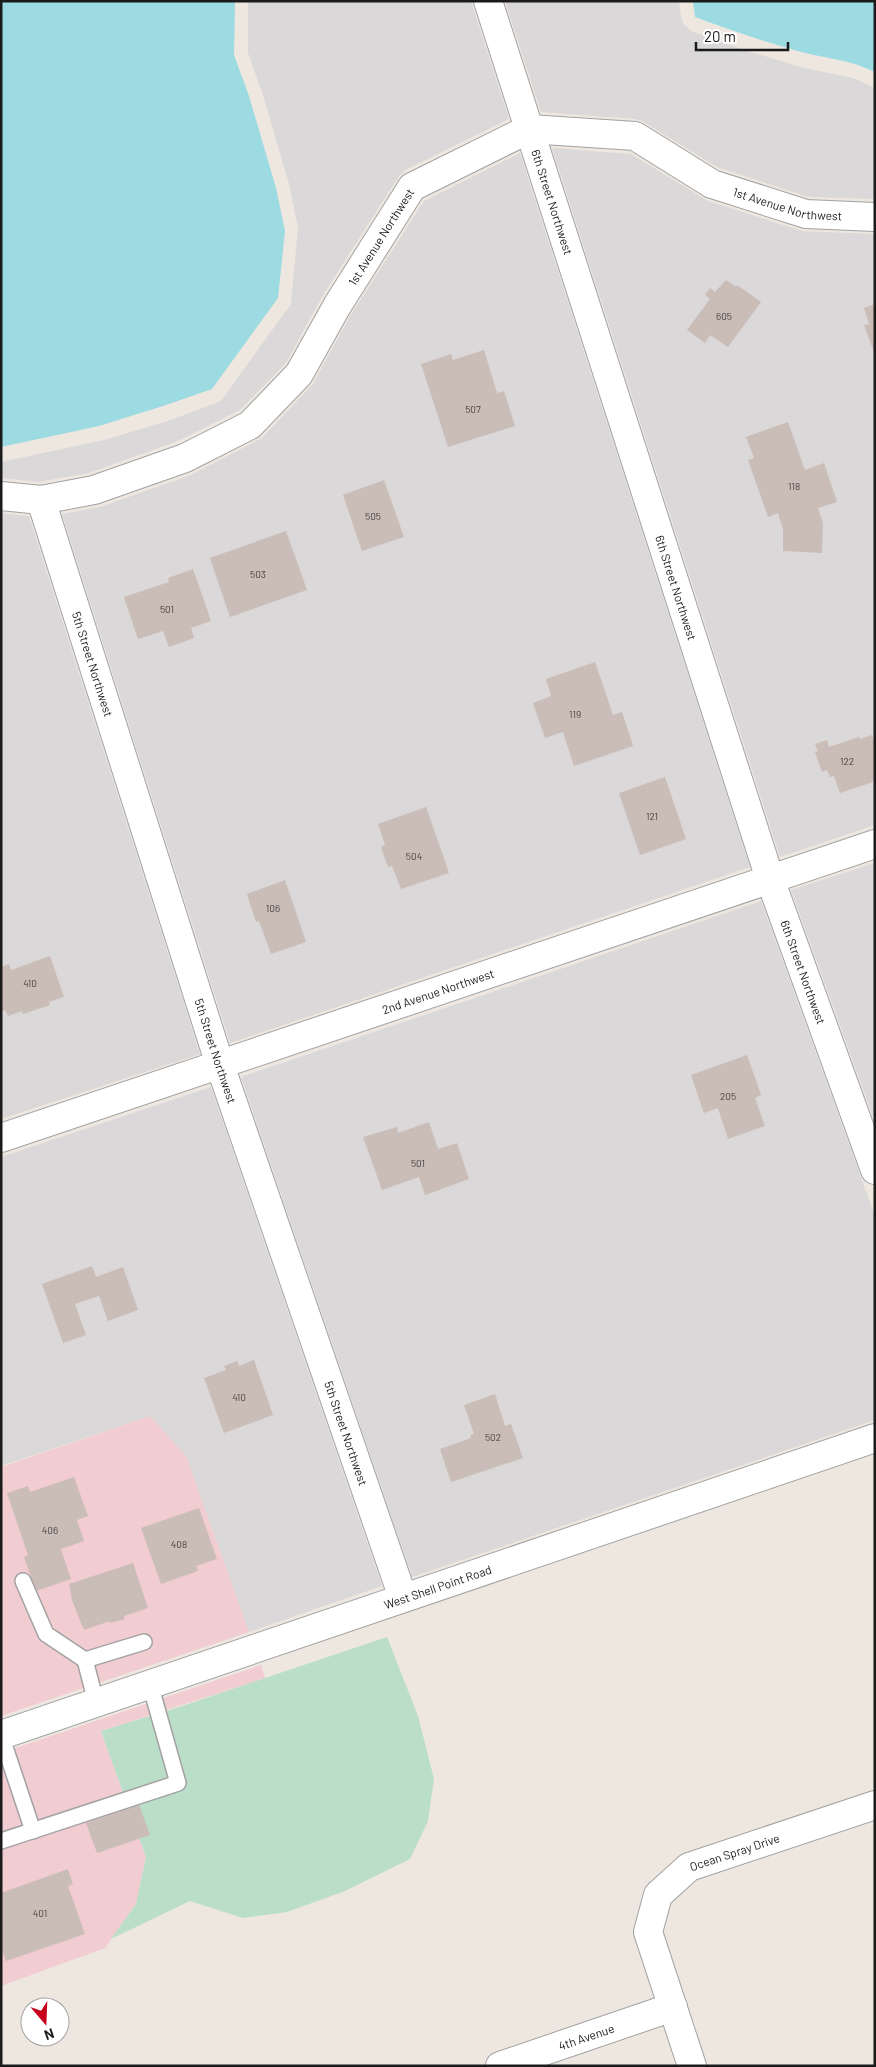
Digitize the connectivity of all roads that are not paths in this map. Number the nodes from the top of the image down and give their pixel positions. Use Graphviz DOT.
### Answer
graph roads {
  1 [pos="488,1"];
  2 [pos="529,129"];
  3 [pos="875,217"];
  4 [pos="1,496"];
  5 [pos="41,500"];
  6 [pos="875,844"];
  7 [pos="770,879"];
  8 [pos="220,1065"];
  9 [pos="1,1138"];
  10 [pos="875,1170"];
  11 [pos="875,1438"];
  12 [pos="23,1581"];
  13 [pos="403,1598"];
  14 [pos="144,1642"];
  15 [pos="85,1660"];
  16 [pos="150,1684"];
  17 [pos="96,1702"];
  18 [pos="1,1735"];
  19 [pos="875,1804"];
  20 [pos="33,1831"];
  21 [pos="1,1841"];
  22 [pos="673,2007"];
  23 [pos="500,2066"];
  24 [pos="692,2066"];
  1 -- 2 [label="street, 6th Street Northwest"];
  2 -- 3 [label="street, 1st Avenue Northwest"];
  2 -- 5 [label="street, 1st Avenue Northwest"];
  2 -- 7 [label="street, 6th Street Northwest"];
  4 -- 5 [label="street, 1st Avenue Northwest"];
  5 -- 8 [label="street, 5th Street Northwest"];
  6 -- 7 [label="street, 2nd Avenue Northwest"];
  7 -- 8 [label="street, 2nd Avenue Northwest"];
  7 -- 10 [label="street, 6th Street Northwest"];
  8 -- 9 [label="street, 2nd Avenue Northwest"];
  8 -- 13 [label="street, 5th Street Northwest"];
  11 -- 13 [label="street, West Shell Point Road"];
  12 -- 15 [label="lane"];
  13 -- 16 [label="street, West Shell Point Road"];
  14 -- 15 [label="lane"];
  15 -- 17 [label="lane"];
  16 -- 17 [label="street, West Shell Point Road"];
  16 -- 20 [label="lane"];
  17 -- 18 [label="street, West Shell Point Road"];
  18 -- 20 [label="lane"];
  19 -- 22 [label="street, Ocean Spray Drive"];
  20 -- 21 [label="lane"];
  22 -- 23 [label="street, 4th Avenue"];
  22 -- 24 [label="street, Ocean Spray Drive"];
}
